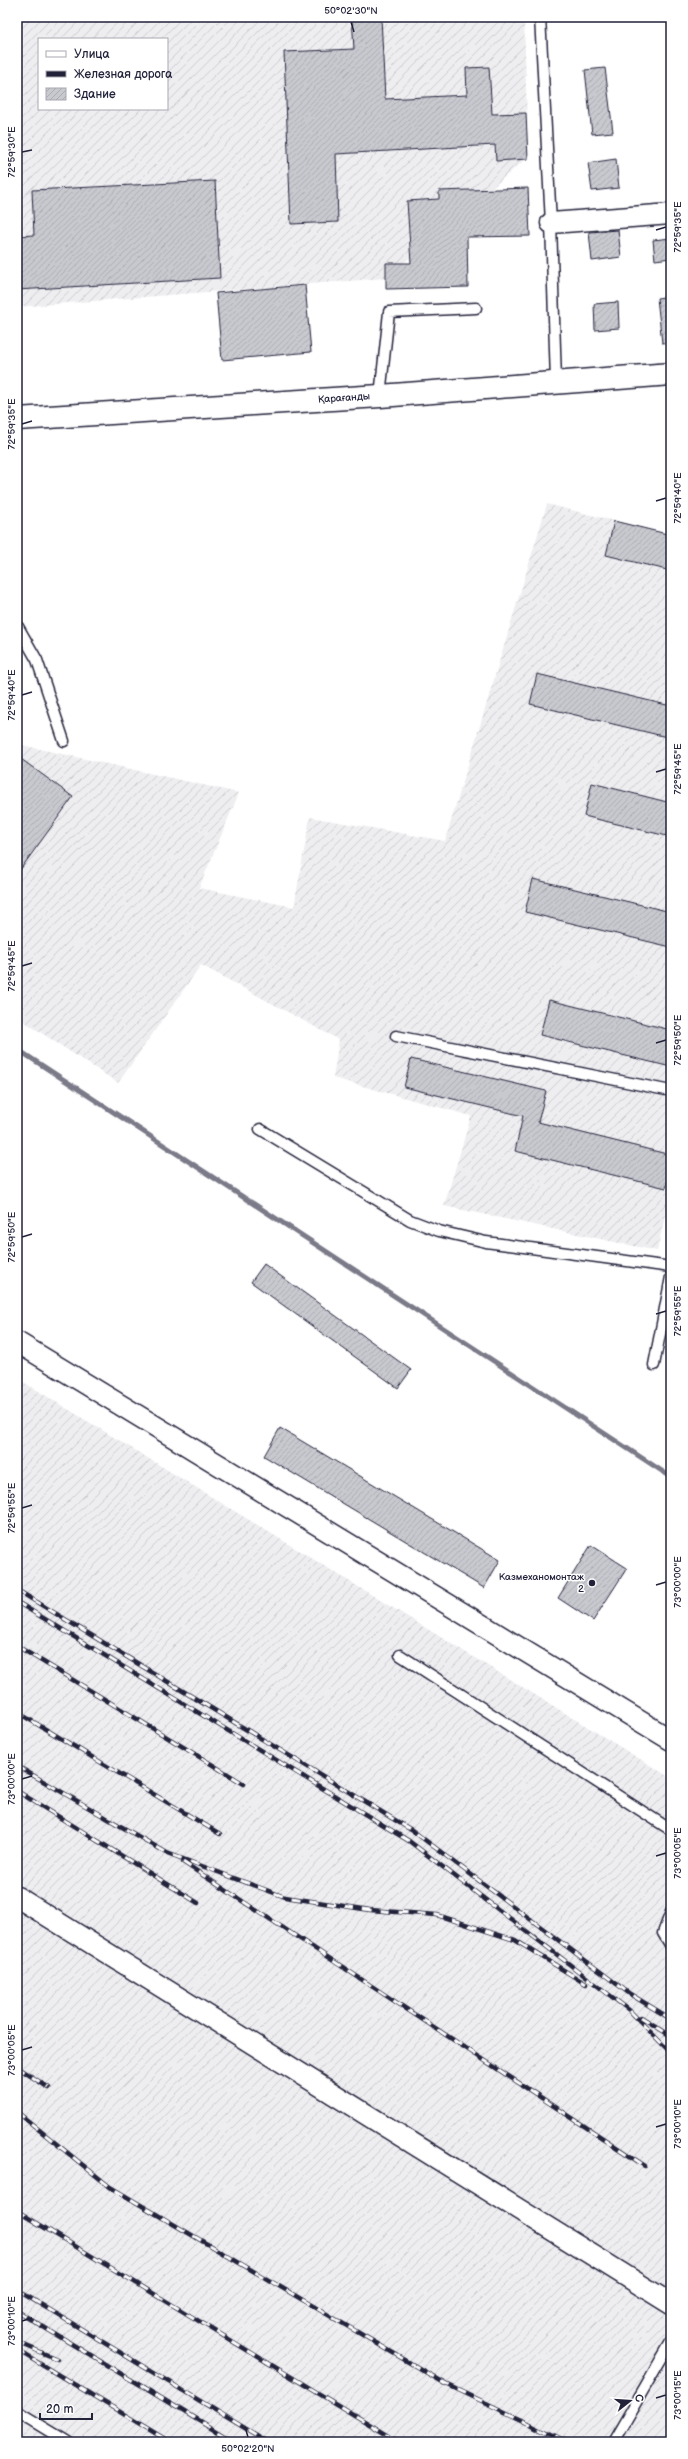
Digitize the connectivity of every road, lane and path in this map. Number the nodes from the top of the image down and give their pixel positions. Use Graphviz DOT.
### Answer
graph roads {
  1 [pos="540,17"];
  2 [pos="671,214"];
  3 [pos="551,223"];
  4 [pos="476,308"];
  5 [pos="671,374"];
  6 [pos="556,381"];
  7 [pos="380,396"];
  8 [pos="17,419"];
  9 [pos="17,625"];
  10 [pos="64,741"];
  11 [pos="396,1036"];
  12 [pos="671,1091"];
  13 [pos="260,1128"];
  14 [pos="671,1267"];
  15 [pos="671,1278"];
  16 [pos="17,1342"];
  17 [pos="654,1365"];
  18 [pos="400,1655"];
  19 [pos="671,1740"];
  20 [pos="671,1830"];
  21 [pos="17,1897"];
  22 [pos="671,1912"];
  23 [pos="671,1946"];
  24 [pos="671,2304"];
  25 [pos="671,2342"];
  26 [pos="17,2411"];
  27 [pos="68,2442"];
  28 [pos="613,2442"];
  1 -- 3 [label="lane"];
  2 -- 3 [label="street"];
  3 -- 6 [label="lane"];
  4 -- 7 [label="lane"];
  5 -- 6 [label="main road, Қарағанды"];
  6 -- 7 [label="main road, Қарағанды"];
  7 -- 8 [label="main road, Қарағанды"];
  9 -- 10 [label="lane"];
  11 -- 12 [label="lane"];
  13 -- 14 [label="lane"];
  15 -- 17 [label="lane"];
  16 -- 19 [label="street"];
  18 -- 20 [label="lane"];
  21 -- 24 [label="street"];
  22 -- 23 [label="lane"];
  25 -- 28 [label="lane"];
  26 -- 27 [label="lane"];
}
